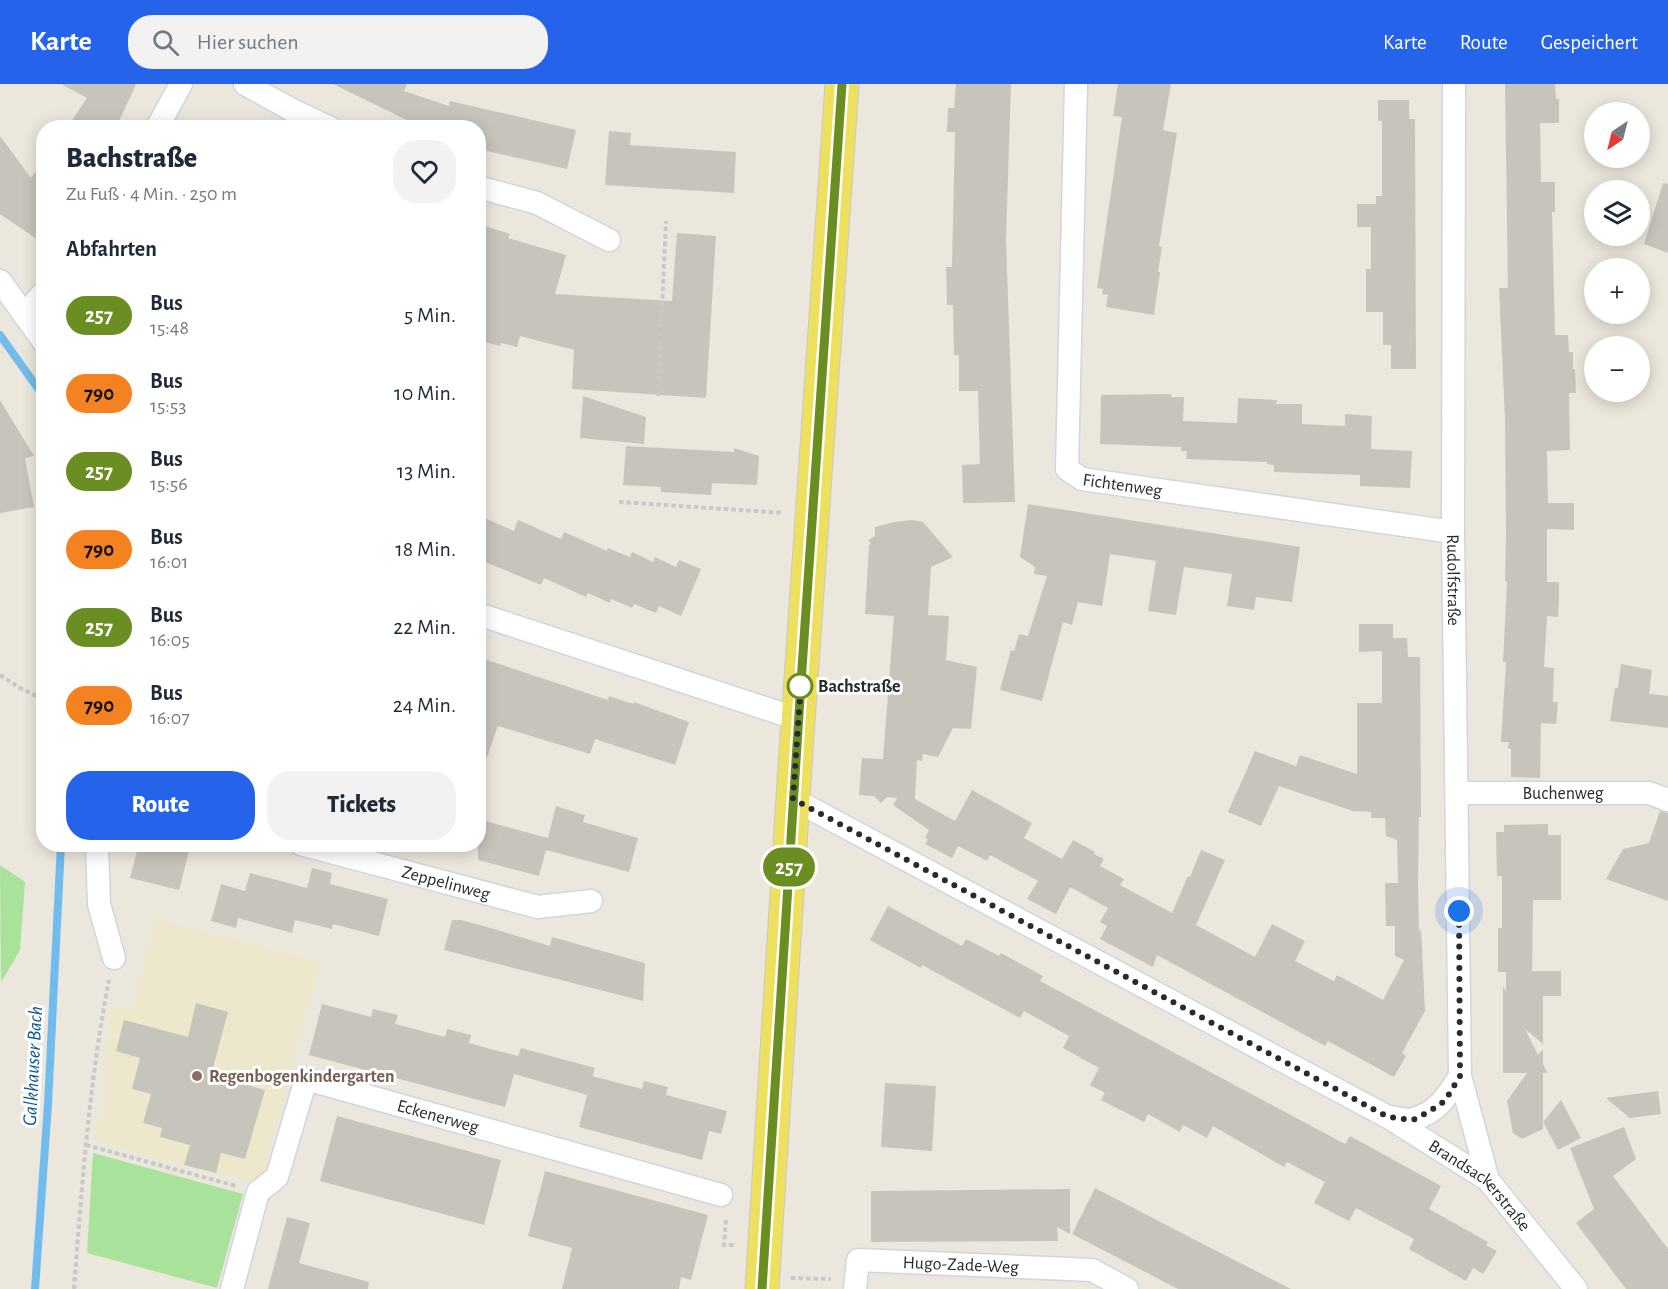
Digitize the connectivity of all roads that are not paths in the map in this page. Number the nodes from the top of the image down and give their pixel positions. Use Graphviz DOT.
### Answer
graph roads {
  1 [pos="181,84"];
  2 [pos="246,84"];
  3 [pos="842,84"];
  4 [pos="1076,84"];
  5 [pos="1455,84"];
  6 [pos="161,120"];
  7 [pos="313,120"];
  8 [pos="486,189"];
  9 [pos="609,240"];
  10 [pos="0,281"];
  11 [pos="36,301"];
  12 [pos="24,315"];
  13 [pos="36,331"];
  14 [pos="1454,532"];
  15 [pos="486,617"];
  16 [pos="798,719"];
  17 [pos="1458,793"];
  18 [pos="793,799"];
  19 [pos="1668,800"];
  20 [pos="97,852"];
  21 [pos="331,852"];
  22 [pos="591,901"];
  23 [pos="114,957"];
  24 [pos="1460,1076"];
  25 [pos="1388,1117"];
  26 [pos="1488,1180"];
  27 [pos="722,1195"];
  28 [pos="1093,1280"];
  29 [pos="762,1282"];
  30 [pos="232,1289"];
  31 [pos="855,1289"];
  32 [pos="1127,1289"];
  33 [pos="1576,1289"];
  1 -- 6 [label="street"];
  2 -- 7 [label="street"];
  3 -- 16 [label="main road"];
  4 -- 14 [label="street, Fichtenweg"];
  5 -- 14 [label="street, Rudolfstraße"];
  8 -- 9 [label="street"];
  10 -- 12 [label="street"];
  11 -- 12 [label="street"];
  12 -- 13 [label="street"];
  14 -- 17 [label="street, Rudolfstraße"];
  15 -- 16 [label="street"];
  16 -- 18 [label="main road"];
  17 -- 19 [label="street, Buchenweg"];
  17 -- 24 [label="street, Rudolfstraße"];
  18 -- 25 [label="street, Brandsackerstraße"];
  18 -- 29 [label="main road"];
  20 -- 23 [label="street"];
  21 -- 22 [label="street, Zeppelinweg"];
  24 -- 25 [label="street"];
  24 -- 26 [label="street, Rudolfstraße"];
  25 -- 26 [label="street, Brandsackerstraße"];
  26 -- 33 [label="street, Brandsackerstraße"];
  27 -- 30 [label="street, Eckenerweg"];
  28 -- 31 [label="street, Hugo-Zade-Weg"];
  28 -- 32 [label="street, Hugo-Zade-Weg"];
}
